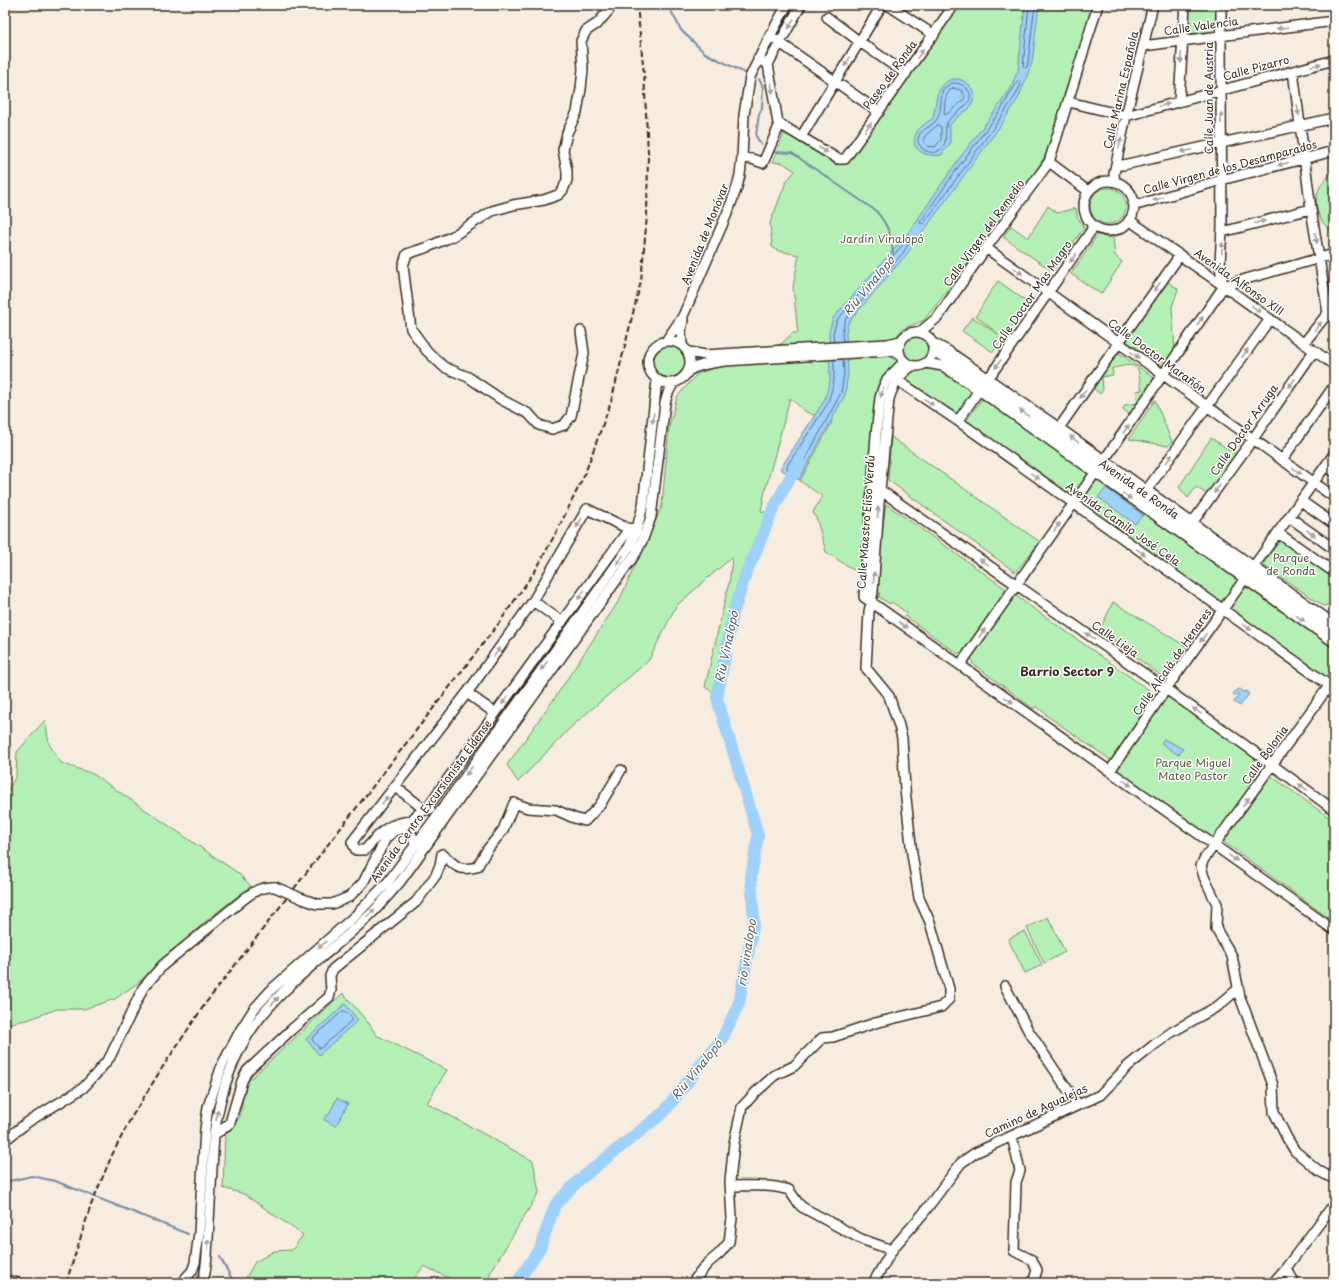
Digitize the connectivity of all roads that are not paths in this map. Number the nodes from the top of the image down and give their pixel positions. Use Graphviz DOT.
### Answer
graph roads {
  1 [pos="611,5"];
  2 [pos="787,5"];
  3 [pos="801,5"];
  4 [pos="882,5"];
  5 [pos="888,5"];
  6 [pos="954,5"];
  7 [pos="1098,5"];
  8 [pos="1153,5"];
  9 [pos="1185,5"];
  10 [pos="1221,5"];
  11 [pos="827,17"];
  12 [pos="1334,21"];
  13 [pos="934,35"];
  14 [pos="770,36"];
  15 [pos="1221,36"];
  16 [pos="1182,41"];
  17 [pos="860,42"];
  18 [pos="780,43"];
  19 [pos="1143,46"];
  20 [pos="758,59"];
  21 [pos="1334,60"];
  22 [pos="768,64"];
  23 [pos="1293,71"];
  24 [pos="906,74"];
  25 [pos="835,81"];
  26 [pos="1221,90"];
  27 [pos="1179,101"];
  28 [pos="1068,102"];
  29 [pos="879,112"];
  30 [pos="1126,116"];
  31 [pos="1334,118"];
  32 [pos="779,124"];
  33 [pos="1300,125"];
  34 [pos="801,137"];
  35 [pos="1221,143"];
  36 [pos="1334,150"];
  37 [pos="742,158"];
  38 [pos="1304,159"];
  39 [pos="1049,162"];
  40 [pos="1116,165"];
  41 [pos="1221,180"];
  42 [pos="1115,182"];
  43 [pos="1088,191"];
  44 [pos="1133,203"];
  45 [pos="1311,209"];
  46 [pos="1129,220"];
  47 [pos="1093,225"];
  48 [pos="1222,232"];
  49 [pos="986,248"];
  50 [pos="1334,254"];
  51 [pos="1180,255"];
  52 [pos="1319,258"];
  53 [pos="1224,286"];
  54 [pos="1048,293"];
  55 [pos="1332,314"];
  56 [pos="684,316"];
  57 [pos="938,317"];
  58 [pos="1270,319"];
  59 [pos="581,331"];
  60 [pos="920,332"];
  61 [pos="901,340"];
  62 [pos="666,341"];
  63 [pos="1118,343"];
  64 [pos="1304,343"];
  65 [pos="682,344"];
  66 [pos="932,345"];
  67 [pos="887,348"];
  68 [pos="1314,351"];
  69 [pos="689,352"];
  70 [pos="782,355"];
  71 [pos="905,360"];
  72 [pos="926,363"];
  73 [pos="1334,365"];
  74 [pos="688,371"];
  75 [pos="1163,375"];
  76 [pos="988,379"];
  77 [pos="657,380"];
  78 [pos="897,380"];
  79 [pos="674,382"];
  80 [pos="1334,386"];
  81 [pos="979,390"];
  82 [pos="1207,407"];
  83 [pos="958,422"];
  84 [pos="1059,428"];
  85 [pos="1253,439"];
  86 [pos="1334,454"];
  87 [pos="1282,460"];
  88 [pos="1326,466"];
  89 [pos="1100,467"];
  90 [pos="1334,472"];
  91 [pos="1314,483"];
  92 [pos="880,490"];
  93 [pos="1146,491"];
  94 [pos="1334,497"];
  95 [pos="1301,501"];
  96 [pos="1074,504"];
  97 [pos="1289,517"];
  98 [pos="1192,523"];
  99 [pos="1334,524"];
  100 [pos="638,526"];
  101 [pos="629,529"];
  102 [pos="1278,533"];
  103 [pos="1334,549"];
  104 [pos="1334,572"];
  105 [pos="1250,573"];
  106 [pos="1016,585"];
  107 [pos="533,601"];
  108 [pos="872,602"];
  109 [pos="1223,610"];
  110 [pos="562,622"];
  111 [pos="1334,624"];
  112 [pos="1334,633"];
  113 [pos="1334,642"];
  114 [pos="960,665"];
  115 [pos="1333,684"];
  116 [pos="1166,689"];
  117 [pos="467,693"];
  118 [pos="495,713"];
  119 [pos="1273,765"];
  120 [pos="621,770"];
  121 [pos="1110,771"];
  122 [pos="396,787"];
  123 [pos="445,805"];
  124 [pos="424,810"];
  125 [pos="1334,810"];
  126 [pos="411,824"];
  127 [pos="361,831"];
  128 [pos="374,840"];
  129 [pos="415,846"];
  130 [pos="1215,846"];
  131 [pos="1334,930"];
  132 [pos="1005,986"];
  133 [pos="1238,989"];
  134 [pos="1078,1105"];
  135 [pos="214,1134"];
  136 [pos="1012,1136"];
  137 [pos="5,1140"];
  138 [pos="1334,1179"];
  139 [pos="730,1186"];
  140 [pos="1334,1204"];
  141 [pos="892,1250"];
  142 [pos="1286,1268"];
  143 [pos="5,1280"];
  144 [pos="18,1283"];
  145 [pos="181,1283"];
  146 [pos="202,1283"];
  147 [pos="692,1283"];
  148 [pos="873,1283"];
  149 [pos="1032,1283"];
  150 [pos="1273,1283"];
  151 [pos="1295,1283"];
  1 -- 59 [label="street"];
  2 -- 14 [label="street, Avenida de Monóvar"];
  3 -- 18 [label="street, one-way"];
  4 -- 17 [label="street"];
  5 -- 13 [label="street"];
  6 -- 13 [label="street, Paseo de Ronda"];
  7 -- 28 [label="street, Calle Virgen del Remedio"];
  8 -- 19 [label="street, Calle Marina Española"];
  9 -- 16 [label="street"];
  10 -- 15 [label="street, Calle Juan de Austria"];
  11 -- 17 [label="street"];
  12 -- 15 [label="street, Calle Valencia, one-way"];
  24 -- 13 [label="street, Paseo de Ronda, one-way"];
  14 -- 18 [label="street"];
  14 -- 20 [label="street, Avenida de Monóvar"];
  15 -- 16 [label="street, Calle Valencia"];
  15 -- 26 [label="street, Calle Juan de Austria"];
  16 -- 19 [label="street, Calle Valencia"];
  16 -- 27 [label="street, one-way"];
  17 -- 24 [label="street"];
  17 -- 25 [label="street, one-way"];
  18 -- 22 [label="street"];
  18 -- 25 [label="street"];
  19 -- 30 [label="street, Calle Marina Española"];
  20 -- 22 [label="street"];
  20 -- 37 [label="street, Avenida de Monóvar"];
  23 -- 21 [label="street, Calle Pizarro, one-way"];
  22 -- 32 [label="street, one-way"];
  23 -- 26 [label="street, Calle Pizarro"];
  23 -- 33 [label="street, one-way"];
  24 -- 29 [label="street, Paseo de Ronda"];
  25 -- 29 [label="street"];
  25 -- 34 [label="street"];
  26 -- 27 [label="street, Calle Pizarro"];
  35 -- 26 [label="street, Calle Juan de Austria, one-way"];
  30 -- 27 [label="street, Calle Pizarro, one-way"];
  28 -- 30 [label="street, Calle Pizarro"];
  28 -- 39 [label="street, Calle Virgen del Remedio"];
  34 -- 29 [label="street, Paseo de Ronda, one-way"];
  40 -- 30 [label="street, Calle Marina Española, one-way"];
  31 -- 33 [label="street"];
  32 -- 34 [label="street"];
  32 -- 37 [label="street"];
  33 -- 35 [label="street"];
  33 -- 38 [label="street"];
  35 -- 40 [label="street, one-way"];
  35 -- 41 [label="street, Calle Juan de Austria"];
  36 -- 38 [label="street, Calle Virgen de los Desamparados"];
  37 -- 56 [label="street, Avenida de Monóvar"];
  38 -- 41 [label="street, Calle Virgen de los Desamparados, one-way"];
  38 -- 45 [label="street"];
  39 -- 43 [label="street"];
  39 -- 49 [label="street, Calle Virgen del Remedio"];
  40 -- 42 [label="street, Calle Marina Española"];
  41 -- 44 [label="street, Calle Virgen de los Desamparados, one-way"];
  41 -- 48 [label="street, Calle Juan de Austria"];
  42 -- 43 [label="street"];
  42 -- 44 [label="street"];
  43 -- 47 [label="street"];
  44 -- 46 [label="street"];
  48 -- 45 [label="street, one-way"];
  45 -- 52 [label="street, one-way"];
  46 -- 47 [label="street"];
  46 -- 51 [label="street, Avenida Alfonso XIII"];
  47 -- 54 [label="street, Calle Doctor Mas Magro, one-way"];
  53 -- 48 [label="street, Calle Juan de Austria, one-way"];
  49 -- 54 [label="street, Calle Doctor Marañón, one-way"];
  49 -- 57 [label="street, Calle Virgen del Remedio"];
  50 -- 52 [label="street"];
  51 -- 53 [label="street, Avenida Alfonso XIII"];
  51 -- 63 [label="street, one-way"];
  52 -- 53 [label="street"];
  52 -- 55 [label="street"];
  53 -- 58 [label="street, Avenida Alfonso XIII, one-way"];
  75 -- 53 [label="street, one-way"];
  54 -- 63 [label="street, Calle Doctor Marañón"];
  54 -- 76 [label="street, Calle Doctor Mas Magro, one-way"];
  64 -- 55 [label="street, one-way"];
  56 -- 62 [label="street, Avenida de Monóvar"];
  56 -- 65 [label="street, Avenida de Monóvar"];
  57 -- 60 [label="street, Calle Virgen del Remedio"];
  57 -- 66 [label="street, Calle Virgen del Remedio"];
  58 -- 64 [label="street, Avenida Alfonso XIII"];
  82 -- 58 [label="street, one-way"];
  60 -- 61 [label="street"];
  60 -- 66 [label="street"];
  61 -- 67 [label="street"];
  61 -- 71 [label="street"];
  62 -- 65 [label="street"];
  62 -- 77 [label="street"];
  63 -- 75 [label="street, Calle Doctor Marañón, one-way"];
  63 -- 84 [label="street, one-way"];
  64 -- 68 [label="street, Avenida Alfonso XIII"];
  65 -- 69 [label="street"];
  66 -- 72 [label="street"];
  66 -- 76 [label="street, Avenida de Ronda"];
  89 -- 66 [label="street, Avenida de Ronda, one-way"];
  67 -- 70 [label="street"];
  67 -- 71 [label="street"];
  68 -- 73 [label="street, Avenida Alfonso XIII"];
  68 -- 85 [label="street, Calle Doctor Arruga, one-way"];
  69 -- 70 [label="street"];
  69 -- 74 [label="street"];
  70 -- 74 [label="street"];
  71 -- 72 [label="street"];
  71 -- 78 [label="street, Calle Maestro Eliso Verdú"];
  71 -- 108 [label="street, Calle Maestro Eliso Verdú, one-way"];
  72 -- 81 [label="street, Avenida de Ronda"];
  74 -- 79 [label="street"];
  75 -- 82 [label="street, Calle Doctor Marañón"];
  89 -- 75 [label="street, one-way"];
  76 -- 84 [label="street, Avenida de Ronda"];
  77 -- 79 [label="street"];
  77 -- 100 [label="street, Avenida Centro Excursionista Eldense, one-way"];
  78 -- 83 [label="street, Avenida Camilo José Cela, one-way"];
  78 -- 92 [label="street, Calle Maestro Eliso Verdú"];
  135 -- 79 [label="street, Avenida Centro Excursionista Eldense, one-way"];
  80 -- 87 [label="street"];
  81 -- 83 [label="street"];
  81 -- 89 [label="street, Avenida de Ronda"];
  82 -- 85 [label="street, Calle Doctor Marañón"];
  93 -- 82 [label="street, one-way"];
  83 -- 96 [label="street, Avenida Camilo José Cela, one-way"];
  89 -- 84 [label="street, Avenida de Ronda, one-way"];
  85 -- 87 [label="street, Calle Doctor Marañón"];
  85 -- 98 [label="street, Calle Doctor Arruga, one-way"];
  86 -- 88 [label="street, Calle Alcalá de Henares"];
  87 -- 91 [label="street, Calle Doctor Marañón, one-way"];
  88 -- 90 [label="street"];
  88 -- 91 [label="street, Calle Alcalá de Henares"];
  89 -- 93 [label="street, Avenida de Ronda"];
  89 -- 96 [label="street"];
  89 -- 105 [label="street, Avenida de Ronda"];
  91 -- 94 [label="street, Calle Doctor Marañón"];
  91 -- 95 [label="street, Calle Alcalá de Henares"];
  106 -- 92 [label="street, Calle Lieja, one-way"];
  108 -- 92 [label="street, Calle Maestro Eliso Verdú, one-way"];
  93 -- 98 [label="street, Avenida de Ronda"];
  95 -- 97 [label="street, Calle Alcalá de Henares"];
  95 -- 99 [label="street"];
  106 -- 96 [label="street, one-way"];
  96 -- 109 [label="street, Avenida Camilo José Cela, one-way"];
  97 -- 102 [label="street, Calle Alcalá de Henares"];
  97 -- 103 [label="street, one-way"];
  98 -- 105 [label="street, Avenida de Ronda"];
  100 -- 101 [label="street"];
  100 -- 123 [label="street, Avenida Centro Excursionista Eldense, one-way"];
  101 -- 107 [label="street, one-way"];
  101 -- 110 [label="street, one-way"];
  102 -- 104 [label="street"];
  102 -- 105 [label="street, Calle Alcalá de Henares"];
  105 -- 109 [label="street, Calle Alcalá de Henares"];
  105 -- 111 [label="street, Avenida de Ronda"];
  105 -- 112 [label="street, Avenida de Ronda"];
  105 -- 113 [label="street, Avenida de Ronda, one-way"];
  114 -- 106 [label="street, one-way"];
  116 -- 106 [label="street, Calle Lieja, one-way"];
  107 -- 110 [label="street"];
  117 -- 107 [label="street, one-way"];
  108 -- 114 [label="street, one-way"];
  108 -- 139 [label="street"];
  109 -- 115 [label="street, Avenida Camilo José Cela, one-way"];
  109 -- 116 [label="street, Calle Alcalá de Henares, one-way"];
  110 -- 118 [label="street, one-way"];
  114 -- 121 [label="street, one-way"];
  115 -- 119 [label="street, Calle Bolonia"];
  119 -- 116 [label="street, Calle Lieja, one-way"];
  116 -- 121 [label="street, Calle Alcalá de Henares"];
  117 -- 118 [label="street"];
  117 -- 122 [label="street"];
  118 -- 124 [label="street"];
  125 -- 119 [label="street, Calle Lieja, one-way"];
  130 -- 119 [label="street, Calle Bolonia, one-way"];
  120 -- 135 [label="street"];
  121 -- 130 [label="street, one-way"];
  122 -- 124 [label="street"];
  127 -- 122 [label="street, one-way"];
  123 -- 124 [label="street"];
  123 -- 129 [label="street, Avenida Centro Excursionista Eldense"];
  124 -- 126 [label="street"];
  126 -- 128 [label="street"];
  126 -- 129 [label="street"];
  126 -- 137 [label="street, bridge"];
  127 -- 128 [label="street"];
  127 -- 128 [label="street"];
  129 -- 145 [label="street, Avenida Centro Excursionista Eldense, one-way"];
  130 -- 131 [label="street, one-way"];
  130 -- 133 [label="street, Calle Bolonia"];
  132 -- 134 [label="street"];
  133 -- 134 [label="street, Camino de Agualejas"];
  133 -- 138 [label="street"];
  134 -- 136 [label="street, Camino de Agualejas"];
  146 -- 135 [label="street, Avenida Centro Excursionista Eldense, one-way"];
  136 -- 141 [label="street, Camino de Agualejas"];
  136 -- 149 [label="street"];
  139 -- 141 [label="street"];
  139 -- 147 [label="street"];
  140 -- 142 [label="street"];
  141 -- 148 [label="street, Camino de Agualejas"];
  142 -- 150 [label="street"];
  142 -- 151 [label="street"];
  143 -- 144 [label="street"];
}
